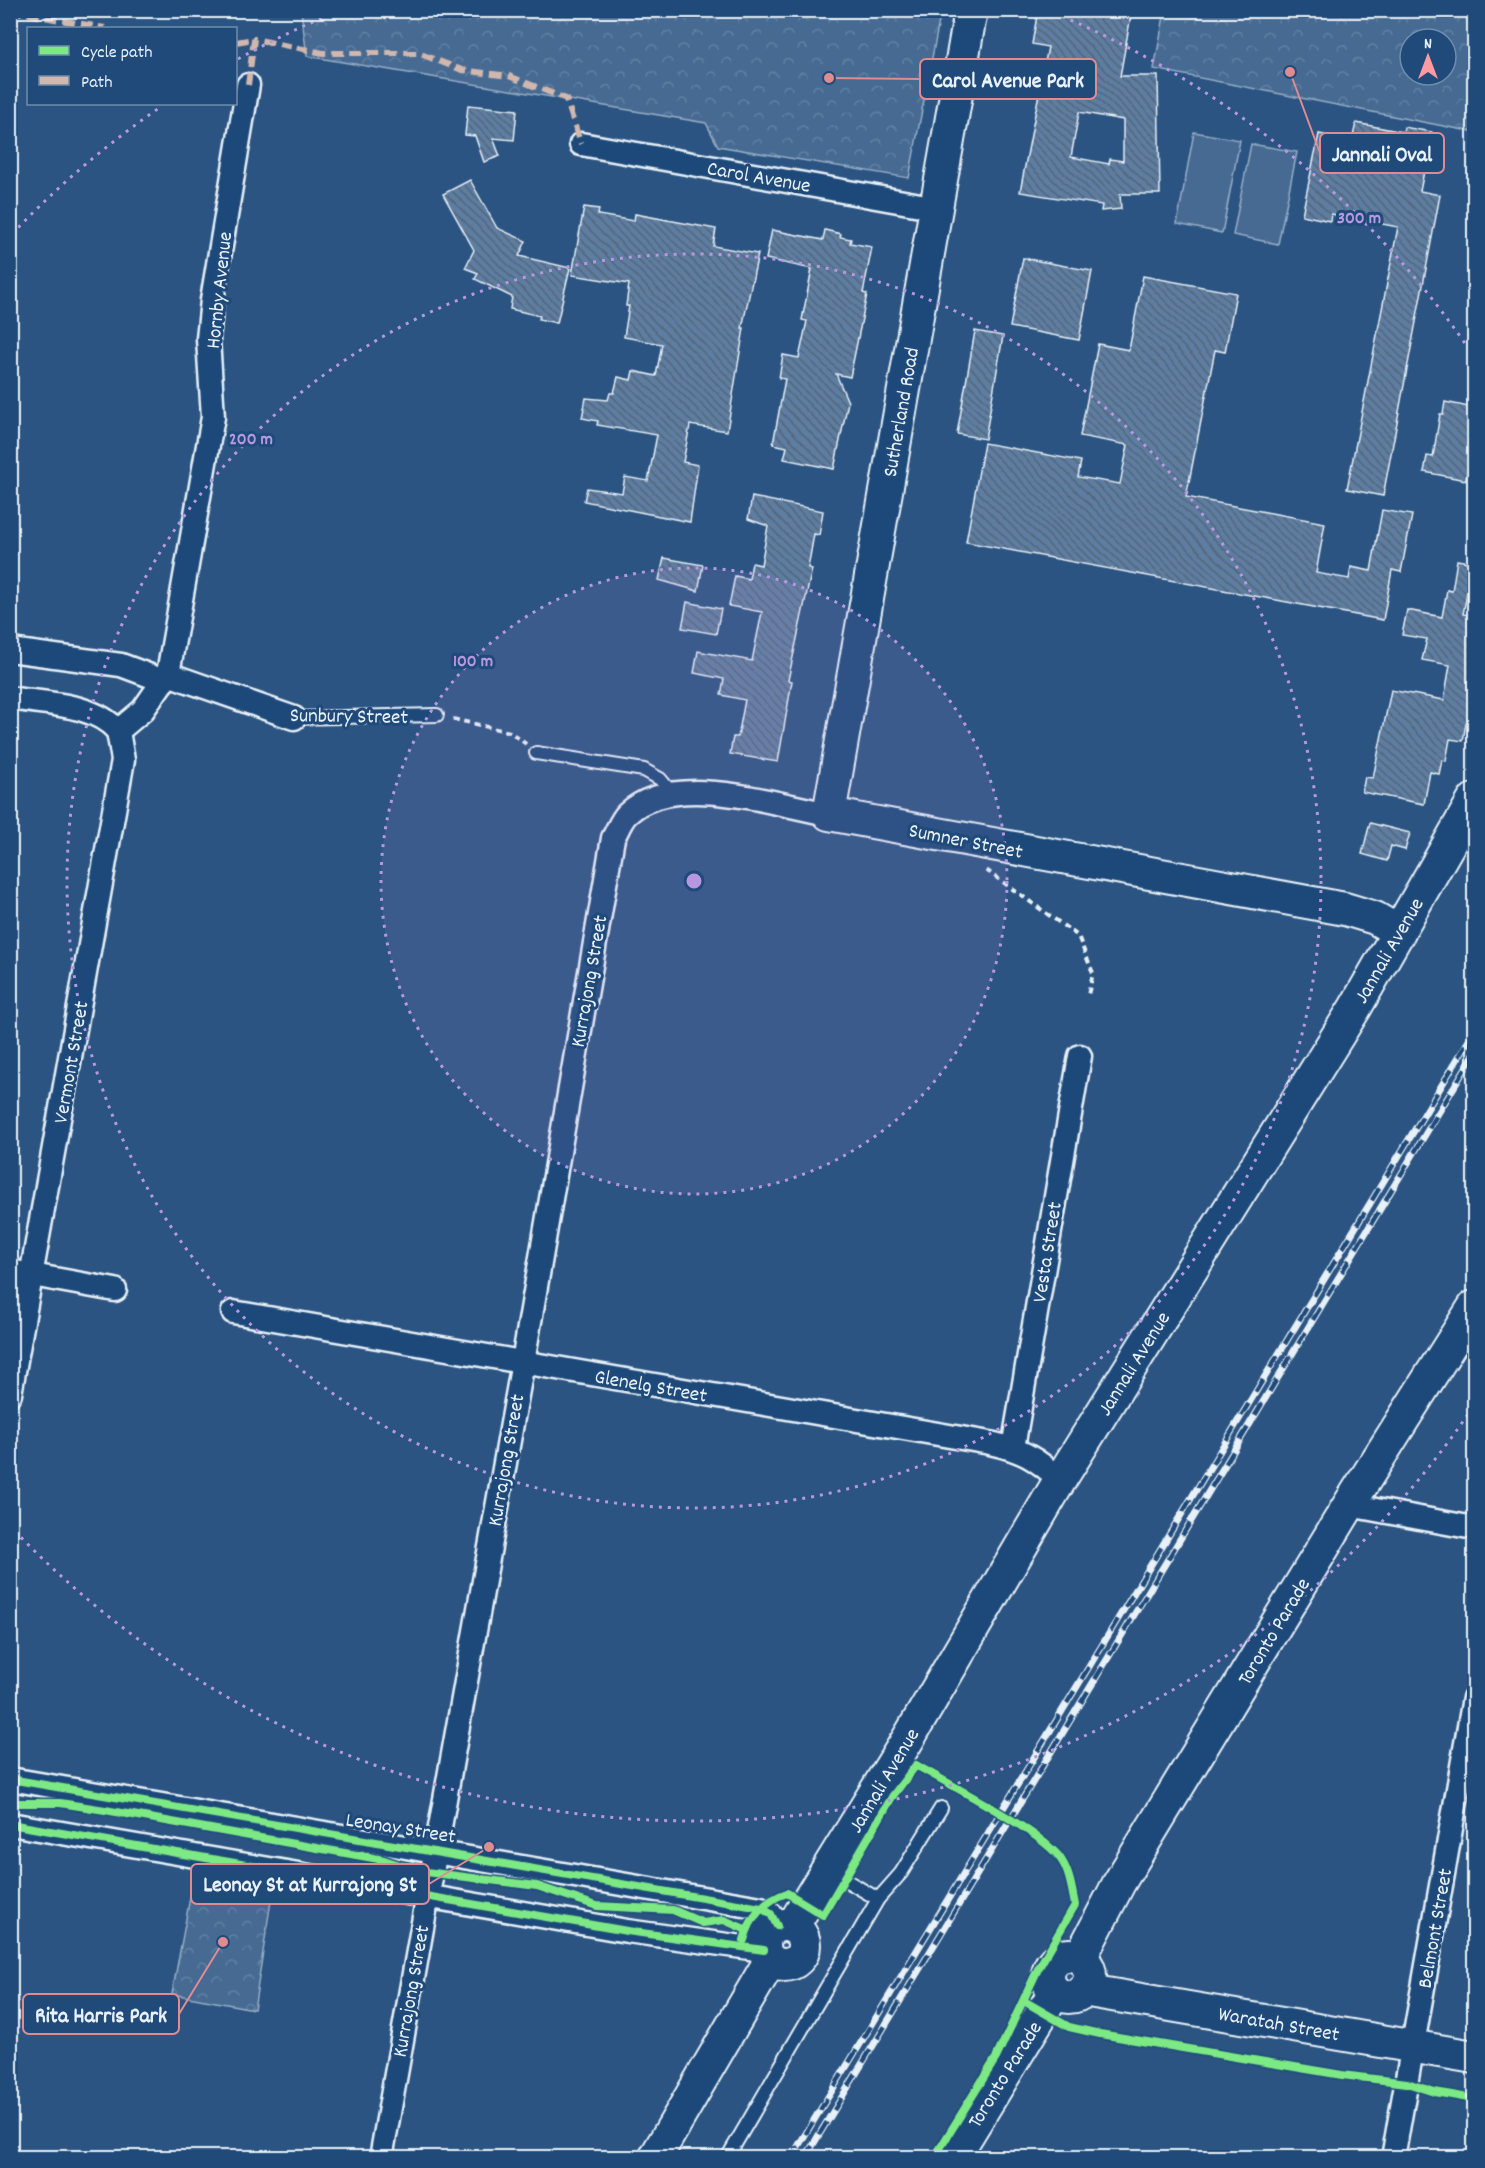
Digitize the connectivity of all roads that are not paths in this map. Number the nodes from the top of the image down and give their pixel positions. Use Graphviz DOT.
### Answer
graph roads {
  1 [pos="971,10"];
  2 [pos="248,85"];
  3 [pos="581,144"];
  4 [pos="937,208"];
  5 [pos="10,650"];
  6 [pos="166,677"];
  7 [pos="10,698"];
  8 [pos="437,715"];
  9 [pos="294,718"];
  10 [pos="118,731"];
  11 [pos="536,753"];
  12 [pos="671,792"];
  13 [pos="1474,800"];
  14 [pos="829,814"];
  15 [pos="1399,932"];
  16 [pos="1080,1056"];
  17 [pos="21,1273"];
  18 [pos="115,1290"];
  19 [pos="1474,1307"];
  20 [pos="233,1312"];
  21 [pos="523,1362"];
  22 [pos="10,1394"];
  23 [pos="1013,1449"];
  24 [pos="1060,1480"];
  25 [pos="1350,1505"];
  26 [pos="1474,1528"];
  27 [pos="1474,1698"];
  28 [pos="10,1779"];
  29 [pos="941,1808"];
  30 [pos="10,1824"];
  31 [pos="435,1850"];
  32 [pos="828,1870"];
  33 [pos="427,1895"];
  34 [pos="878,1899"];
  35 [pos="776,1941"];
  36 [pos="1069,1991"];
  37 [pos="1413,2046"];
  38 [pos="1474,2057"];
  39 [pos="381,2157"];
  40 [pos="655,2157"];
  41 [pos="727,2157"];
  42 [pos="953,2157"];
  43 [pos="1393,2157"];
  1 -- 4 [label="street, Sutherland Road"];
  2 -- 6 [label="street, Hornby Avenue"];
  3 -- 4 [label="street, Carol Avenue"];
  4 -- 14 [label="street, Sutherland Road"];
  5 -- 6 [label="street, Sunbury Street"];
  6 -- 9 [label="street, Sunbury Street"];
  6 -- 10 [label="street"];
  7 -- 10 [label="street"];
  8 -- 9 [label="lane, Sunbury Street"];
  10 -- 17 [label="street, Vermont Street"];
  11 -- 12 [label="lane"];
  12 -- 14 [label="street, Sumner Street"];
  12 -- 21 [label="street, Kurrajong Street"];
  13 -- 15 [label="street, Jannali Avenue"];
  14 -- 15 [label="street, Sumner Street"];
  15 -- 24 [label="street, Jannali Avenue"];
  16 -- 23 [label="street, Vesta Street"];
  17 -- 18 [label="street"];
  17 -- 22 [label="street, Vermont Street"];
  19 -- 25 [label="street, Toronto Parade"];
  20 -- 21 [label="street, Glenelg Street"];
  21 -- 23 [label="street, Glenelg Street"];
  21 -- 31 [label="street, Kurrajong Street"];
  23 -- 24 [label="street, Glenelg Street"];
  24 -- 32 [label="street, Jannali Avenue"];
  25 -- 26 [label="street"];
  25 -- 36 [label="street, Toronto Parade"];
  27 -- 37 [label="street, Belmont Street"];
  28 -- 31 [label="street, Leonay Street"];
  29 -- 34 [label="lane"];
  30 -- 33 [label="street"];
  31 -- 33 [label="street, Kurrajong Street"];
  31 -- 35 [label="street, Leonay Street"];
  32 -- 34 [label="lane"];
  32 -- 35 [label="street, Jannali Avenue"];
  33 -- 35 [label="street"];
  33 -- 39 [label="street, Kurrajong Street"];
  34 -- 41 [label="lane"];
  35 -- 40 [label="street, Jannali Avenue"];
  36 -- 37 [label="street, Waratah Street"];
  36 -- 42 [label="street, Toronto Parade"];
  37 -- 38 [label="street, Waratah Street"];
  37 -- 43 [label="street, Belmont Street"];
}
